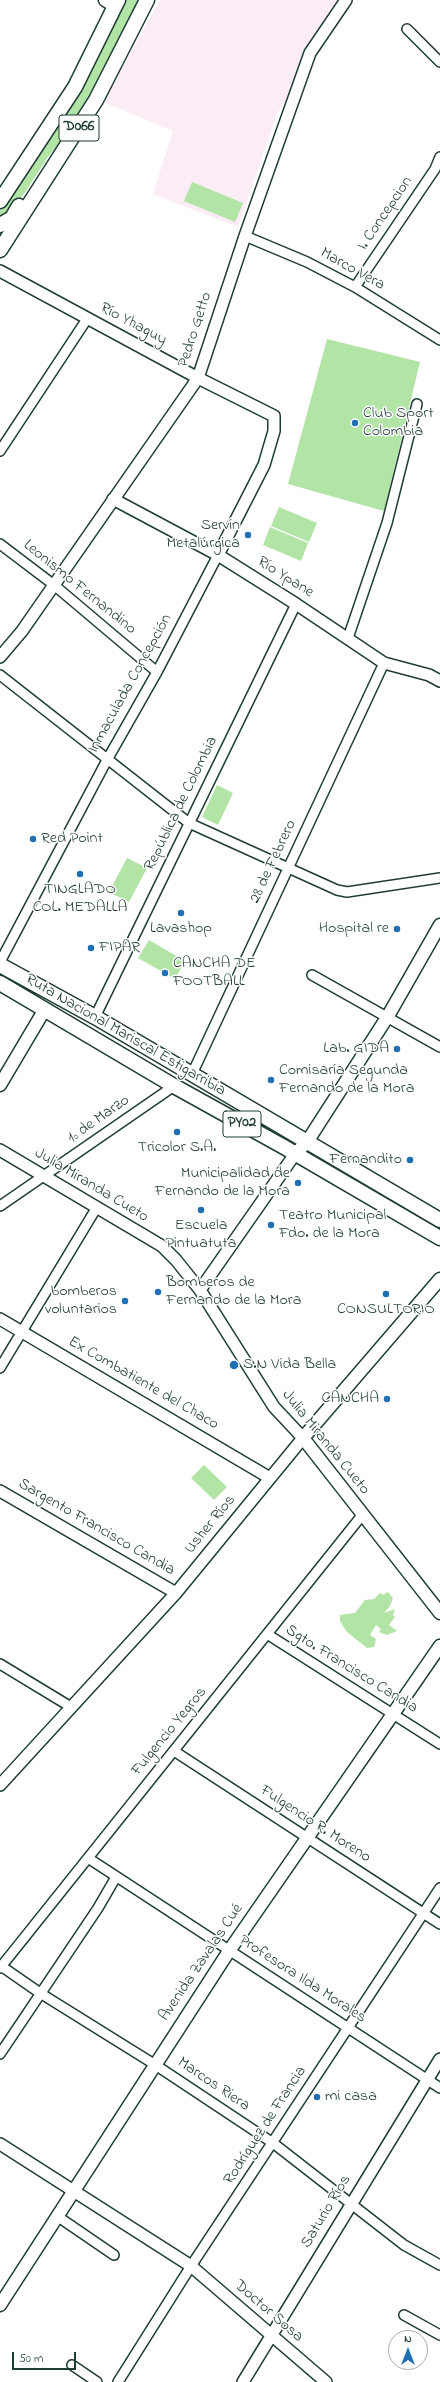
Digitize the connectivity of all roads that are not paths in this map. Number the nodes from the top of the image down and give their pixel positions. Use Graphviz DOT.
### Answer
graph roads {
  1 [pos="147,0"];
  2 [pos="346,0"];
  3 [pos="113,2"];
  4 [pos="407,29"];
  5 [pos="440,62"];
  6 [pos="70,144"];
  7 [pos="440,157"];
  8 [pos="437,172"];
  9 [pos="0,201"];
  10 [pos="0,225"];
  11 [pos="245,236"];
  12 [pos="0,250"];
  13 [pos="0,271"];
  14 [pos="355,287"];
  15 [pos="87,319"];
  16 [pos="440,340"];
  17 [pos="198,378"];
  18 [pos="417,404"];
  19 [pos="274,416"];
  20 [pos="0,451"];
  21 [pos="114,499"];
  22 [pos="0,544"];
  23 [pos="218,555"];
  24 [pos="54,585"];
  25 [pos="296,604"];
  26 [pos="348,638"];
  27 [pos="0,657"];
  28 [pos="384,663"];
  29 [pos="158,672"];
  30 [pos="0,675"];
  31 [pos="440,681"];
  32 [pos="108,760"];
  33 [pos="189,823"];
  34 [pos="288,868"];
  35 [pos="440,878"];
  36 [pos="440,925"];
  37 [pos="0,962"];
  38 [pos="0,965"];
  39 [pos="312,975"];
  40 [pos="0,982"];
  41 [pos="74,1006"];
  42 [pos="45,1009"];
  43 [pos="388,1016"];
  44 [pos="94,1017"];
  45 [pos="66,1021"];
  46 [pos="440,1047"];
  47 [pos="192,1074"];
  48 [pos="0,1085"];
  49 [pos="174,1086"];
  50 [pos="307,1142"];
  51 [pos="0,1150"];
  52 [pos="294,1154"];
  53 [pos="44,1176"];
  54 [pos="0,1206"];
  55 [pos="97,1207"];
  56 [pos="440,1220"];
  57 [pos="440,1238"];
  58 [pos="440,1279"];
  59 [pos="200,1290"];
  60 [pos="0,1319"];
  61 [pos="21,1332"];
  62 [pos="0,1368"];
  63 [pos="303,1438"];
  64 [pos="270,1478"];
  65 [pos="0,1491"];
  66 [pos="363,1514"];
  67 [pos="176,1593"];
  68 [pos="440,1613"];
  69 [pos="267,1634"];
  70 [pos="440,1646"];
  71 [pos="0,1664"];
  72 [pos="71,1707"];
  73 [pos="394,1714"];
  74 [pos="440,1744"];
  75 [pos="174,1751"];
  76 [pos="0,1785"];
  77 [pos="308,1838"];
  78 [pos="88,1858"];
  79 [pos="116,1877"];
  80 [pos="440,1888"];
  81 [pos="423,1914"];
  82 [pos="440,1924"];
  83 [pos="229,1951"];
  84 [pos="1,1967"];
  85 [pos="40,1993"];
  86 [pos="348,2028"];
  87 [pos="0,2054"];
  88 [pos="440,2059"];
  89 [pos="154,2064"];
  90 [pos="426,2079"];
  91 [pos="440,2088"];
  92 [pos="273,2143"];
  93 [pos="0,2144"];
  94 [pos="74,2190"];
  95 [pos="351,2204"];
  96 [pos="57,2216"];
  97 [pos="114,2255"];
  98 [pos="440,2265"];
  99 [pos="191,2266"];
  100 [pos="0,2305"];
  101 [pos="404,2315"];
  102 [pos="440,2335"];
  103 [pos="270,2336"];
  104 [pos="72,2365"];
  105 [pos="97,2382"];
  106 [pos="118,2382"];
  107 [pos="243,2382"];
  108 [pos="326,2382"];
  1 -- 6 [label="highway, D066"];
  2 -- 11 [label="street, Pedro Getto"];
  3 -- 9 [label="highway, D066"];
  4 -- 5 [label="street"];
  6 -- 10 [label="highway"];
  6 -- 12 [label="highway, D066"];
  7 -- 8 [label="street, I. Concepcion"];
  8 -- 14 [label="street, I. Concepcion"];
  11 -- 14 [label="street, Marco Vera"];
  11 -- 17 [label="street, Pedro Getto"];
  13 -- 15 [label="street, Río Yhaguy"];
  14 -- 16 [label="street, Marco Vera"];
  15 -- 17 [label="street, Río Yhaguy"];
  15 -- 20 [label="street"];
  17 -- 19 [label="street, Río Yhaguy"];
  17 -- 21 [label="street, Pedro Getto"];
  18 -- 26 [label="street"];
  19 -- 23 [label="street, Inmaculada Concepción"];
  21 -- 23 [label="street, Río Ypane"];
  21 -- 24 [label="street, Pedro Getto"];
  22 -- 24 [label="street, Leonismo Fernandino"];
  23 -- 25 [label="street, Río Ypane"];
  23 -- 29 [label="street, Inmaculada Concepción"];
  24 -- 27 [label="street, Pedro Getto"];
  24 -- 29 [label="street, Leonismo Fernandino"];
  25 -- 26 [label="street, Río Ypane"];
  25 -- 33 [label="street, República de Colombia"];
  26 -- 28 [label="street, Río Ypane"];
  28 -- 31 [label="street, Río Ypane"];
  28 -- 34 [label="street, 28 de Febrero"];
  29 -- 32 [label="street, Inmaculada Concepción"];
  30 -- 32 [label="street"];
  32 -- 33 [label="street"];
  32 -- 37 [label="street, Inmaculada Concepción"];
  33 -- 34 [label="street"];
  33 -- 44 [label="street, República de Colombia"];
  34 -- 35 [label="street"];
  34 -- 47 [label="street, 28 de Febrero"];
  36 -- 43 [label="main road"];
  38 -- 41 [label="highway, Ruta Nacional Mariscal Estigarribia / PY02"];
  39 -- 43 [label="street"];
  40 -- 42 [label="highway, Ruta Nacional Mariscal Estigarribia / PY02"];
  41 -- 44 [label="highway, Ruta Nacional Mariscal Estigarribia / PY02"];
  41 -- 45 [label="highway"];
  42 -- 45 [label="highway, Ruta Nacional Mariscal Estigarribia / PY02"];
  42 -- 48 [label="main road"];
  43 -- 46 [label="street"];
  43 -- 50 [label="main road"];
  44 -- 47 [label="highway, Ruta Nacional Mariscal Estigarribia / PY02"];
  45 -- 49 [label="highway, Ruta Nacional Mariscal Estigarribia / PY02"];
  47 -- 50 [label="highway, Ruta Nacional Mariscal Estigarribia / PY02"];
  49 -- 52 [label="highway, Ruta Nacional Mariscal Estigarribia / PY02"];
  49 -- 53 [label="street, 1º de Marzo"];
  50 -- 52 [label="main road"];
  50 -- 56 [label="highway, Ruta Nacional Mariscal Estigarribia / PY02"];
  51 -- 53 [label="street, Julia Miranda Cueto"];
  52 -- 57 [label="highway, Ruta Nacional Mariscal Estigarribia / PY02"];
  52 -- 59 [label="street"];
  53 -- 54 [label="street, 1º de Marzo"];
  53 -- 55 [label="street, Julia Miranda Cueto"];
  55 -- 59 [label="street, Julia Miranda Cueto"];
  55 -- 61 [label="street"];
  58 -- 63 [label="main road, Usher Ríos"];
  59 -- 63 [label="street, Julia Miranda Cueto"];
  60 -- 61 [label="street, Ex Combatiente del Chaco"];
  61 -- 62 [label="street"];
  61 -- 64 [label="street, Ex Combatiente del Chaco"];
  63 -- 64 [label="street, Usher Ríos"];
  63 -- 66 [label="main road, Julia Miranda Cueto"];
  64 -- 67 [label="street, Usher Ríos"];
  65 -- 67 [label="street, Sargento Francisco Candia"];
  66 -- 68 [label="main road, Julia Miranda Cueto"];
  66 -- 69 [label="street, Fulgencio Yegros"];
  67 -- 72 [label="street, Usher Ríos"];
  69 -- 73 [label="street, Sgto. Francisco Candia"];
  69 -- 75 [label="street, Fulgencio Yegros"];
  70 -- 73 [label="main road, Avenida Zavalas Cué"];
  71 -- 72 [label="street"];
  72 -- 76 [label="street, Usher Ríos"];
  73 -- 74 [label="street, Sgto. Francisco Candia"];
  73 -- 77 [label="main road, Avenida Zavalas Cué"];
  75 -- 77 [label="street, Fulgencio R. Moreno"];
  75 -- 78 [label="street, Fulgencio Yegros"];
  77 -- 81 [label="street, Fulgencio R. Moreno"];
  77 -- 83 [label="main road, Avenida Zavalas Cué"];
  78 -- 79 [label="street, Profesora Ilda Morales"];
  78 -- 84 [label="street, Fulgencio Yegros"];
  79 -- 83 [label="street, Profesora Ilda Morales"];
  79 -- 85 [label="street"];
  80 -- 81 [label="street, Rodríguez de Francia"];
  81 -- 82 [label="street, Fulgencio R. Moreno"];
  81 -- 86 [label="street, Rodríguez de Francia"];
  83 -- 86 [label="street, Profesora Ilda Morales"];
  83 -- 89 [label="main road, Avenida Zavalas Cué"];
  84 -- 85 [label="street, Marcos Riera"];
  85 -- 87 [label="street"];
  85 -- 89 [label="street, Marcos Riera"];
  86 -- 90 [label="street, Profesora Ilda Morales"];
  86 -- 92 [label="street, Rodríguez de Francia"];
  88 -- 90 [label="street, Saturio Ríos"];
  89 -- 92 [label="street, Marcos Riera"];
  89 -- 94 [label="main road, Avenida Zavalas Cué"];
  90 -- 91 [label="street, Profesora Ilda Morales"];
  90 -- 95 [label="street, Saturio Ríos"];
  92 -- 95 [label="street, Marcos Riera"];
  92 -- 99 [label="street, Rodríguez de Francia"];
  93 -- 94 [label="street"];
  94 -- 96 [label="main road, Avenida Zavalas Cué"];
  94 -- 99 [label="street, Doctor Sosa"];
  95 -- 98 [label="street, Marcos Riera"];
  95 -- 103 [label="street, Saturio Ríos"];
  96 -- 97 [label="street"];
  96 -- 100 [label="main road, Avenida Zavalas Cué"];
  99 -- 103 [label="street, Doctor Sosa"];
  99 -- 106 [label="street, Rodríguez de Francia"];
  101 -- 102 [label="street"];
  103 -- 107 [label="street, Saturio Ríos"];
  103 -- 108 [label="street, Doctor Sosa"];
  104 -- 105 [label="street"];
}
